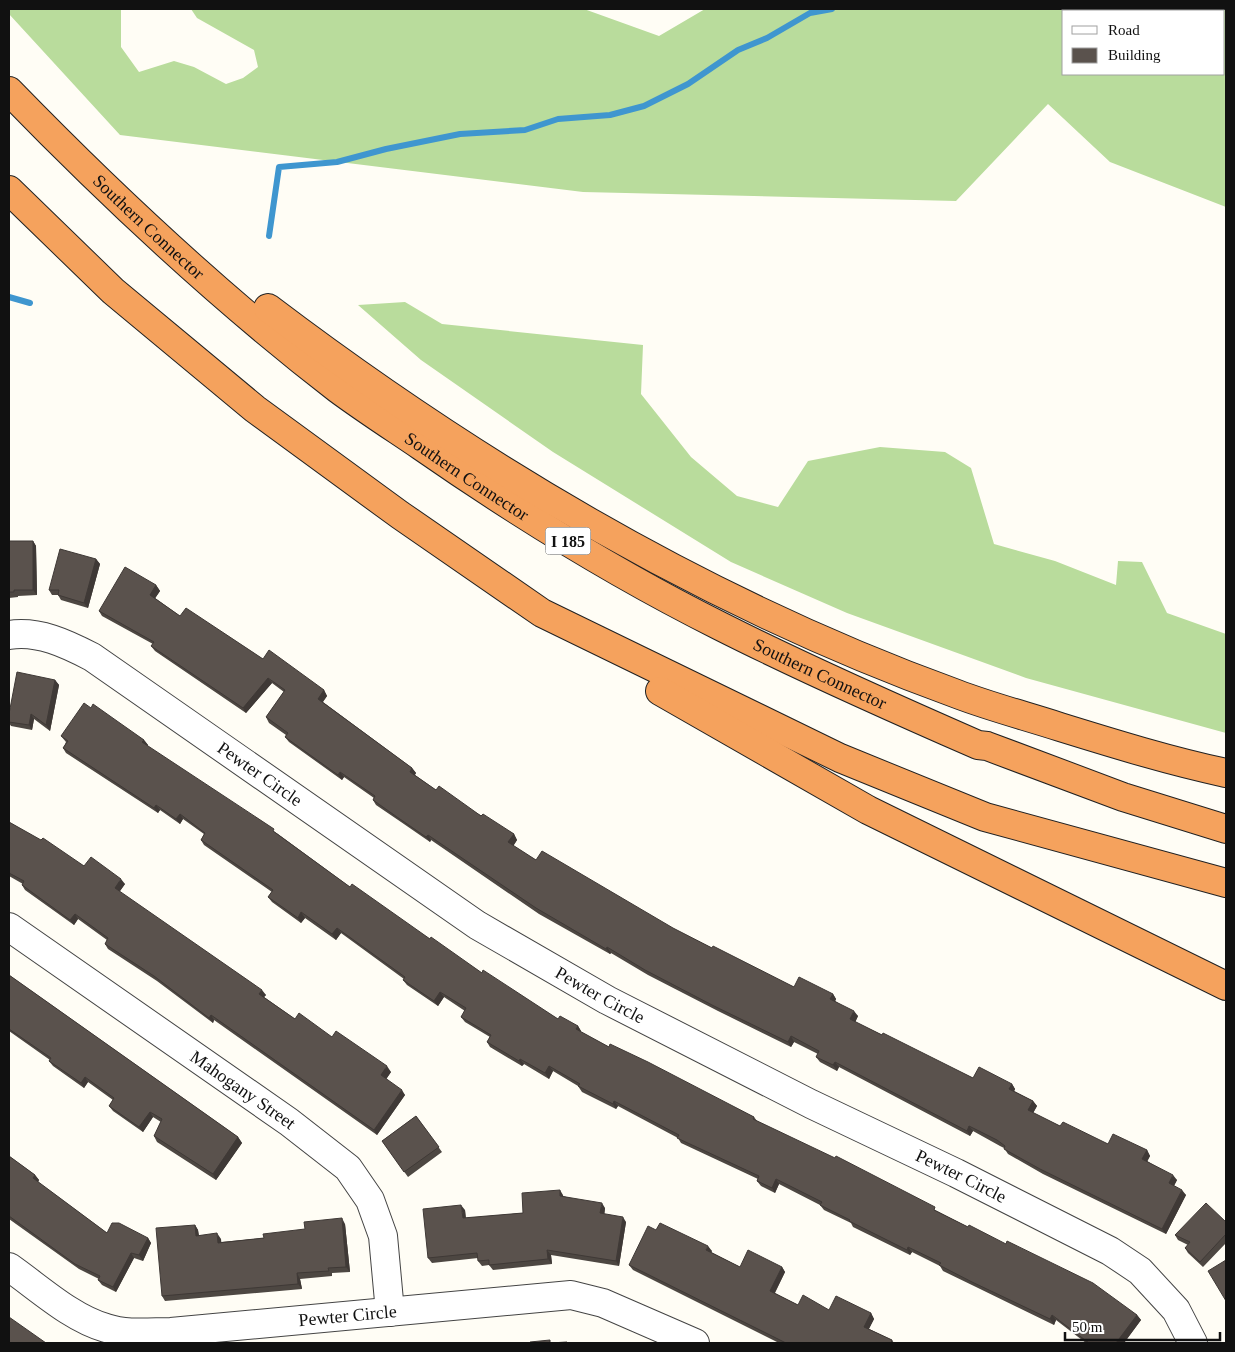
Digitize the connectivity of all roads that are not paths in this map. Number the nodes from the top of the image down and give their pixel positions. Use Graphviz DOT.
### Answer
graph roads {
  1 [pos="9,90"];
  2 [pos="9,190"];
  3 [pos="542,613"];
  4 [pos="9,635"];
  5 [pos="1014,756"];
  6 [pos="1226,773"];
  7 [pos="1226,811"];
  8 [pos="1226,829"];
  9 [pos="1226,883"];
  10 [pos="9,927"];
  11 [pos="1226,986"];
  12 [pos="9,1268"];
  13 [pos="390,1312"];
  14 [pos="695,1343"];
  15 [pos="1194,1343"];
  1 -- 5 [label="highway, Southern Connector / I 185"];
  1 -- 6 [label="highway"];
  2 -- 3 [label="highway"];
  3 -- 9 [label="highway"];
  3 -- 11 [label="highway"];
  4 -- 15 [label="street, Pewter Circle"];
  5 -- 7 [label="highway"];
  5 -- 8 [label="highway, Southern Connector / I 185"];
  10 -- 13 [label="street, Mahogany Street"];
  12 -- 13 [label="street, Pewter Circle"];
  13 -- 14 [label="street, Pewter Circle"];
}
